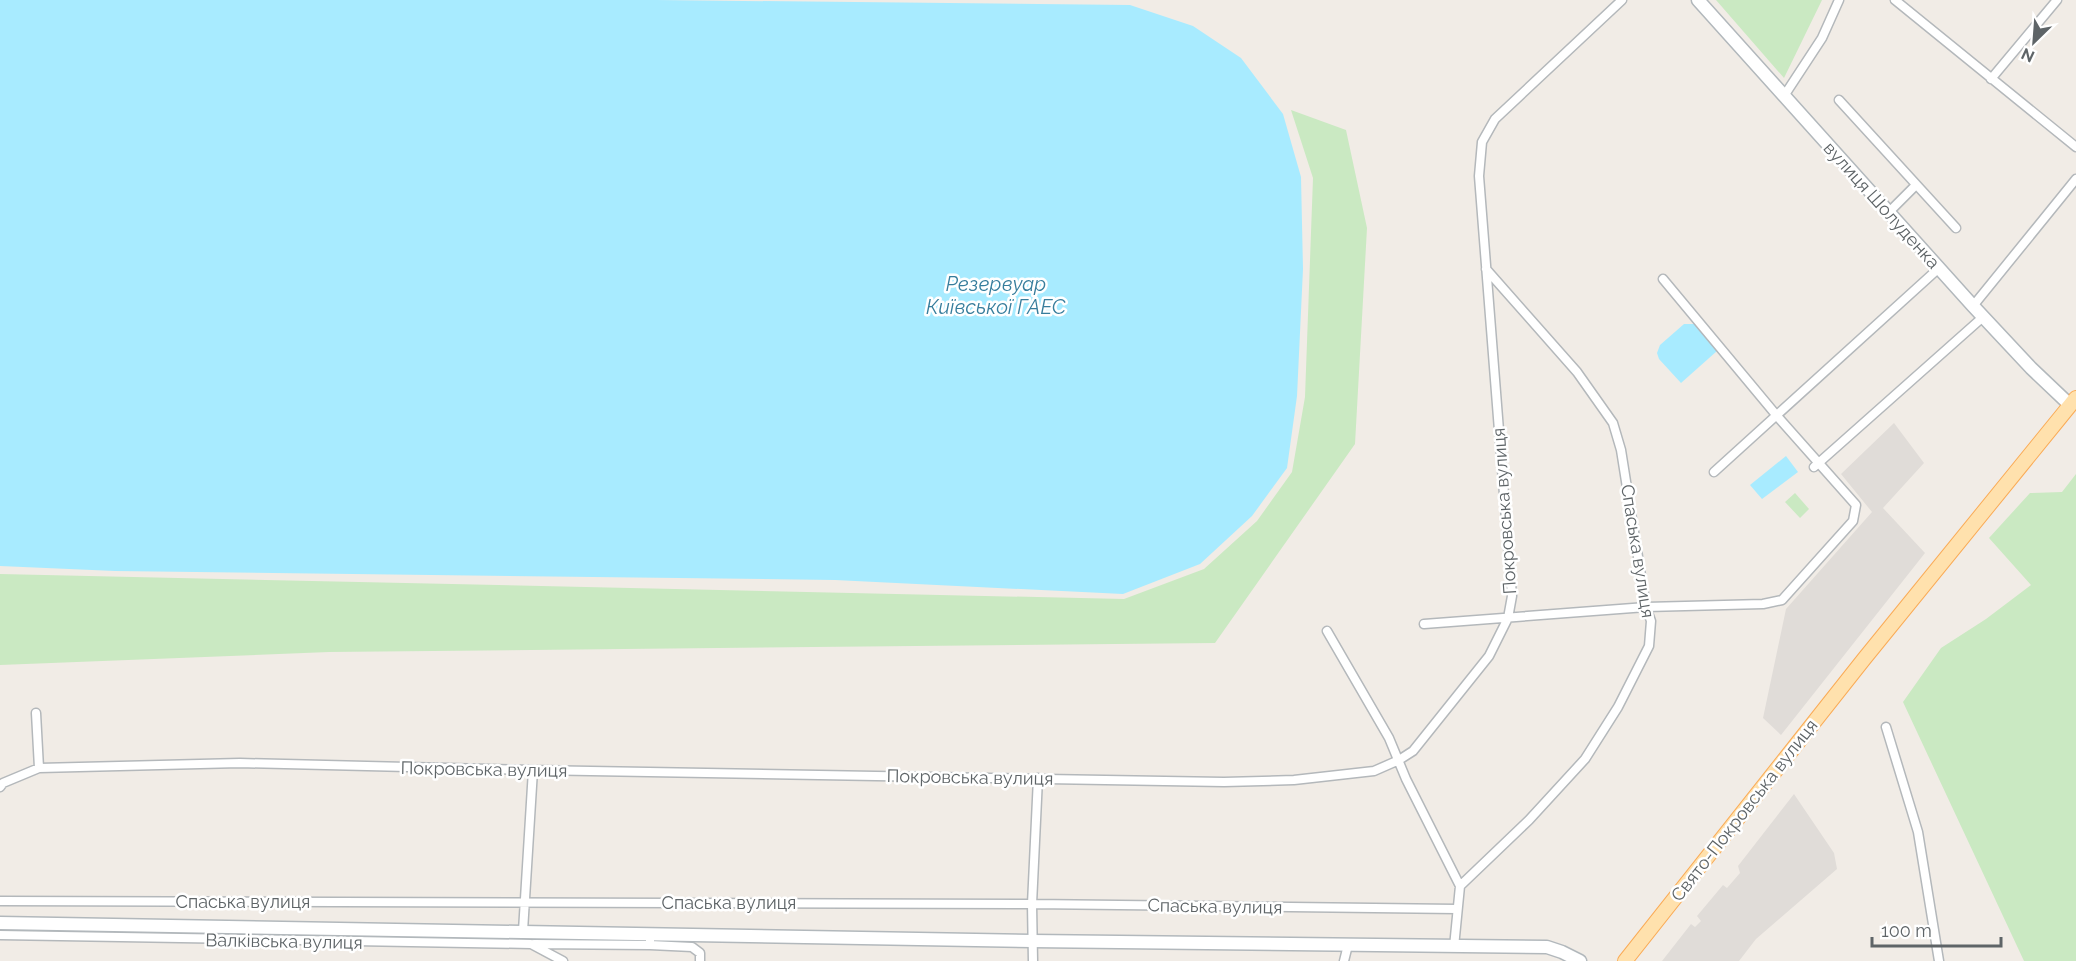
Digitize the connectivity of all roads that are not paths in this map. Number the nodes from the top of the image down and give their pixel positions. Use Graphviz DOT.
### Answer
graph roads {
  1 [pos="1622,0"];
  2 [pos="1698,0"];
  3 [pos="1839,0"];
  4 [pos="1895,0"];
  5 [pos="2056,0"];
  6 [pos="1992,79"];
  7 [pos="1784,96"];
  8 [pos="1839,100"];
  9 [pos="2076,147"];
  10 [pos="2076,179"];
  11 [pos="1916,185"];
  12 [pos="1889,212"];
  13 [pos="1956,228"];
  14 [pos="1485,268"];
  15 [pos="1939,268"];
  16 [pos="1663,279"];
  17 [pos="1973,306"];
  18 [pos="1983,317"];
  19 [pos="2073,402"];
  20 [pos="1777,416"];
  21 [pos="1817,465"];
  22 [pos="1714,472"];
  23 [pos="1646,607"];
  24 [pos="1508,618"];
  25 [pos="1424,624"];
  26 [pos="1327,631"];
  27 [pos="36,713"];
  28 [pos="1886,727"];
  29 [pos="1399,760"];
  30 [pos="39,768"];
  31 [pos="533,770"];
  32 [pos="1038,778"];
  33 [pos="0,787"];
  34 [pos="1460,886"];
  35 [pos="0,901"];
  36 [pos="525,901"];
  37 [pos="1032,904"];
  38 [pos="1457,909"];
  39 [pos="0,923"];
  40 [pos="317,928"];
  41 [pos="43,930"];
  42 [pos="523,931"];
  43 [pos="0,935"];
  44 [pos="650,939"];
  45 [pos="317,941"];
  46 [pos="1032,941"];
  47 [pos="531,944"];
  48 [pos="1348,945"];
  49 [pos="1454,947"];
  50 [pos="563,961"];
  51 [pos="700,961"];
  52 [pos="1033,961"];
  53 [pos="1344,961"];
  54 [pos="1580,961"];
  55 [pos="1625,961"];
  56 [pos="1939,961"];
  1 -- 14 [label="street, Покровська вулиця"];
  2 -- 7 [label="street, вулиця Шолуденка"];
  3 -- 7 [label="street"];
  4 -- 6 [label="street"];
  5 -- 6 [label="street"];
  6 -- 9 [label="street"];
  7 -- 12 [label="street, вулиця Шолуденка"];
  8 -- 11 [label="street"];
  10 -- 17 [label="street"];
  11 -- 12 [label="street"];
  11 -- 13 [label="street"];
  12 -- 15 [label="street, вулиця Шолуденка"];
  14 -- 23 [label="street, Спаська вулиця"];
  14 -- 24 [label="street, Покровська вулиця"];
  15 -- 17 [label="street, вулиця Шолуденка"];
  15 -- 20 [label="street"];
  16 -- 20 [label="street"];
  17 -- 18 [label="street, вулиця Шолуденка"];
  18 -- 19 [label="street, вулиця Шолуденка"];
  18 -- 21 [label="street"];
  19 -- 55 [label="main road, Свято-Покровська вулиця"];
  20 -- 21 [label="street"];
  20 -- 22 [label="street"];
  21 -- 23 [label="street"];
  23 -- 24 [label="street"];
  23 -- 34 [label="street, Спаська вулиця"];
  24 -- 25 [label="street"];
  24 -- 29 [label="street, Покровська вулиця"];
  26 -- 29 [label="street"];
  27 -- 30 [label="street"];
  28 -- 56 [label="street"];
  29 -- 32 [label="street, Покровська вулиця"];
  29 -- 34 [label="street"];
  30 -- 31 [label="street, Покровська вулиця"];
  30 -- 33 [label="street, Покровська вулиця"];
  31 -- 32 [label="street, Покровська вулиця"];
  31 -- 36 [label="street"];
  32 -- 37 [label="street"];
  34 -- 38 [label="street"];
  35 -- 36 [label="street, Спаська вулиця"];
  36 -- 37 [label="street, Спаська вулиця"];
  36 -- 42 [label="street"];
  37 -- 38 [label="street, Спаська вулиця"];
  37 -- 46 [label="street"];
  38 -- 49 [label="street"];
  39 -- 41 [label="street, Спаська вулиця"];
  40 -- 41 [label="street, Спаська вулиця"];
  40 -- 42 [label="street, Спаська вулиця"];
  40 -- 45 [label="street"];
  41 -- 43 [label="street, Валківська вулиця"];
  41 -- 45 [label="street, Валківська вулиця"];
  42 -- 44 [label="street, Спаська вулиця"];
  44 -- 46 [label="street, Спаська вулиця"];
  44 -- 47 [label="street"];
  44 -- 51 [label="street"];
  45 -- 47 [label="street, Валківська вулиця"];
  46 -- 48 [label="street, Спаська вулиця"];
  46 -- 52 [label="street"];
  47 -- 50 [label="street, Валківська вулиця"];
  48 -- 49 [label="street, Спаська вулиця"];
  48 -- 53 [label="street"];
  49 -- 54 [label="street, Спаська вулиця"];
}
